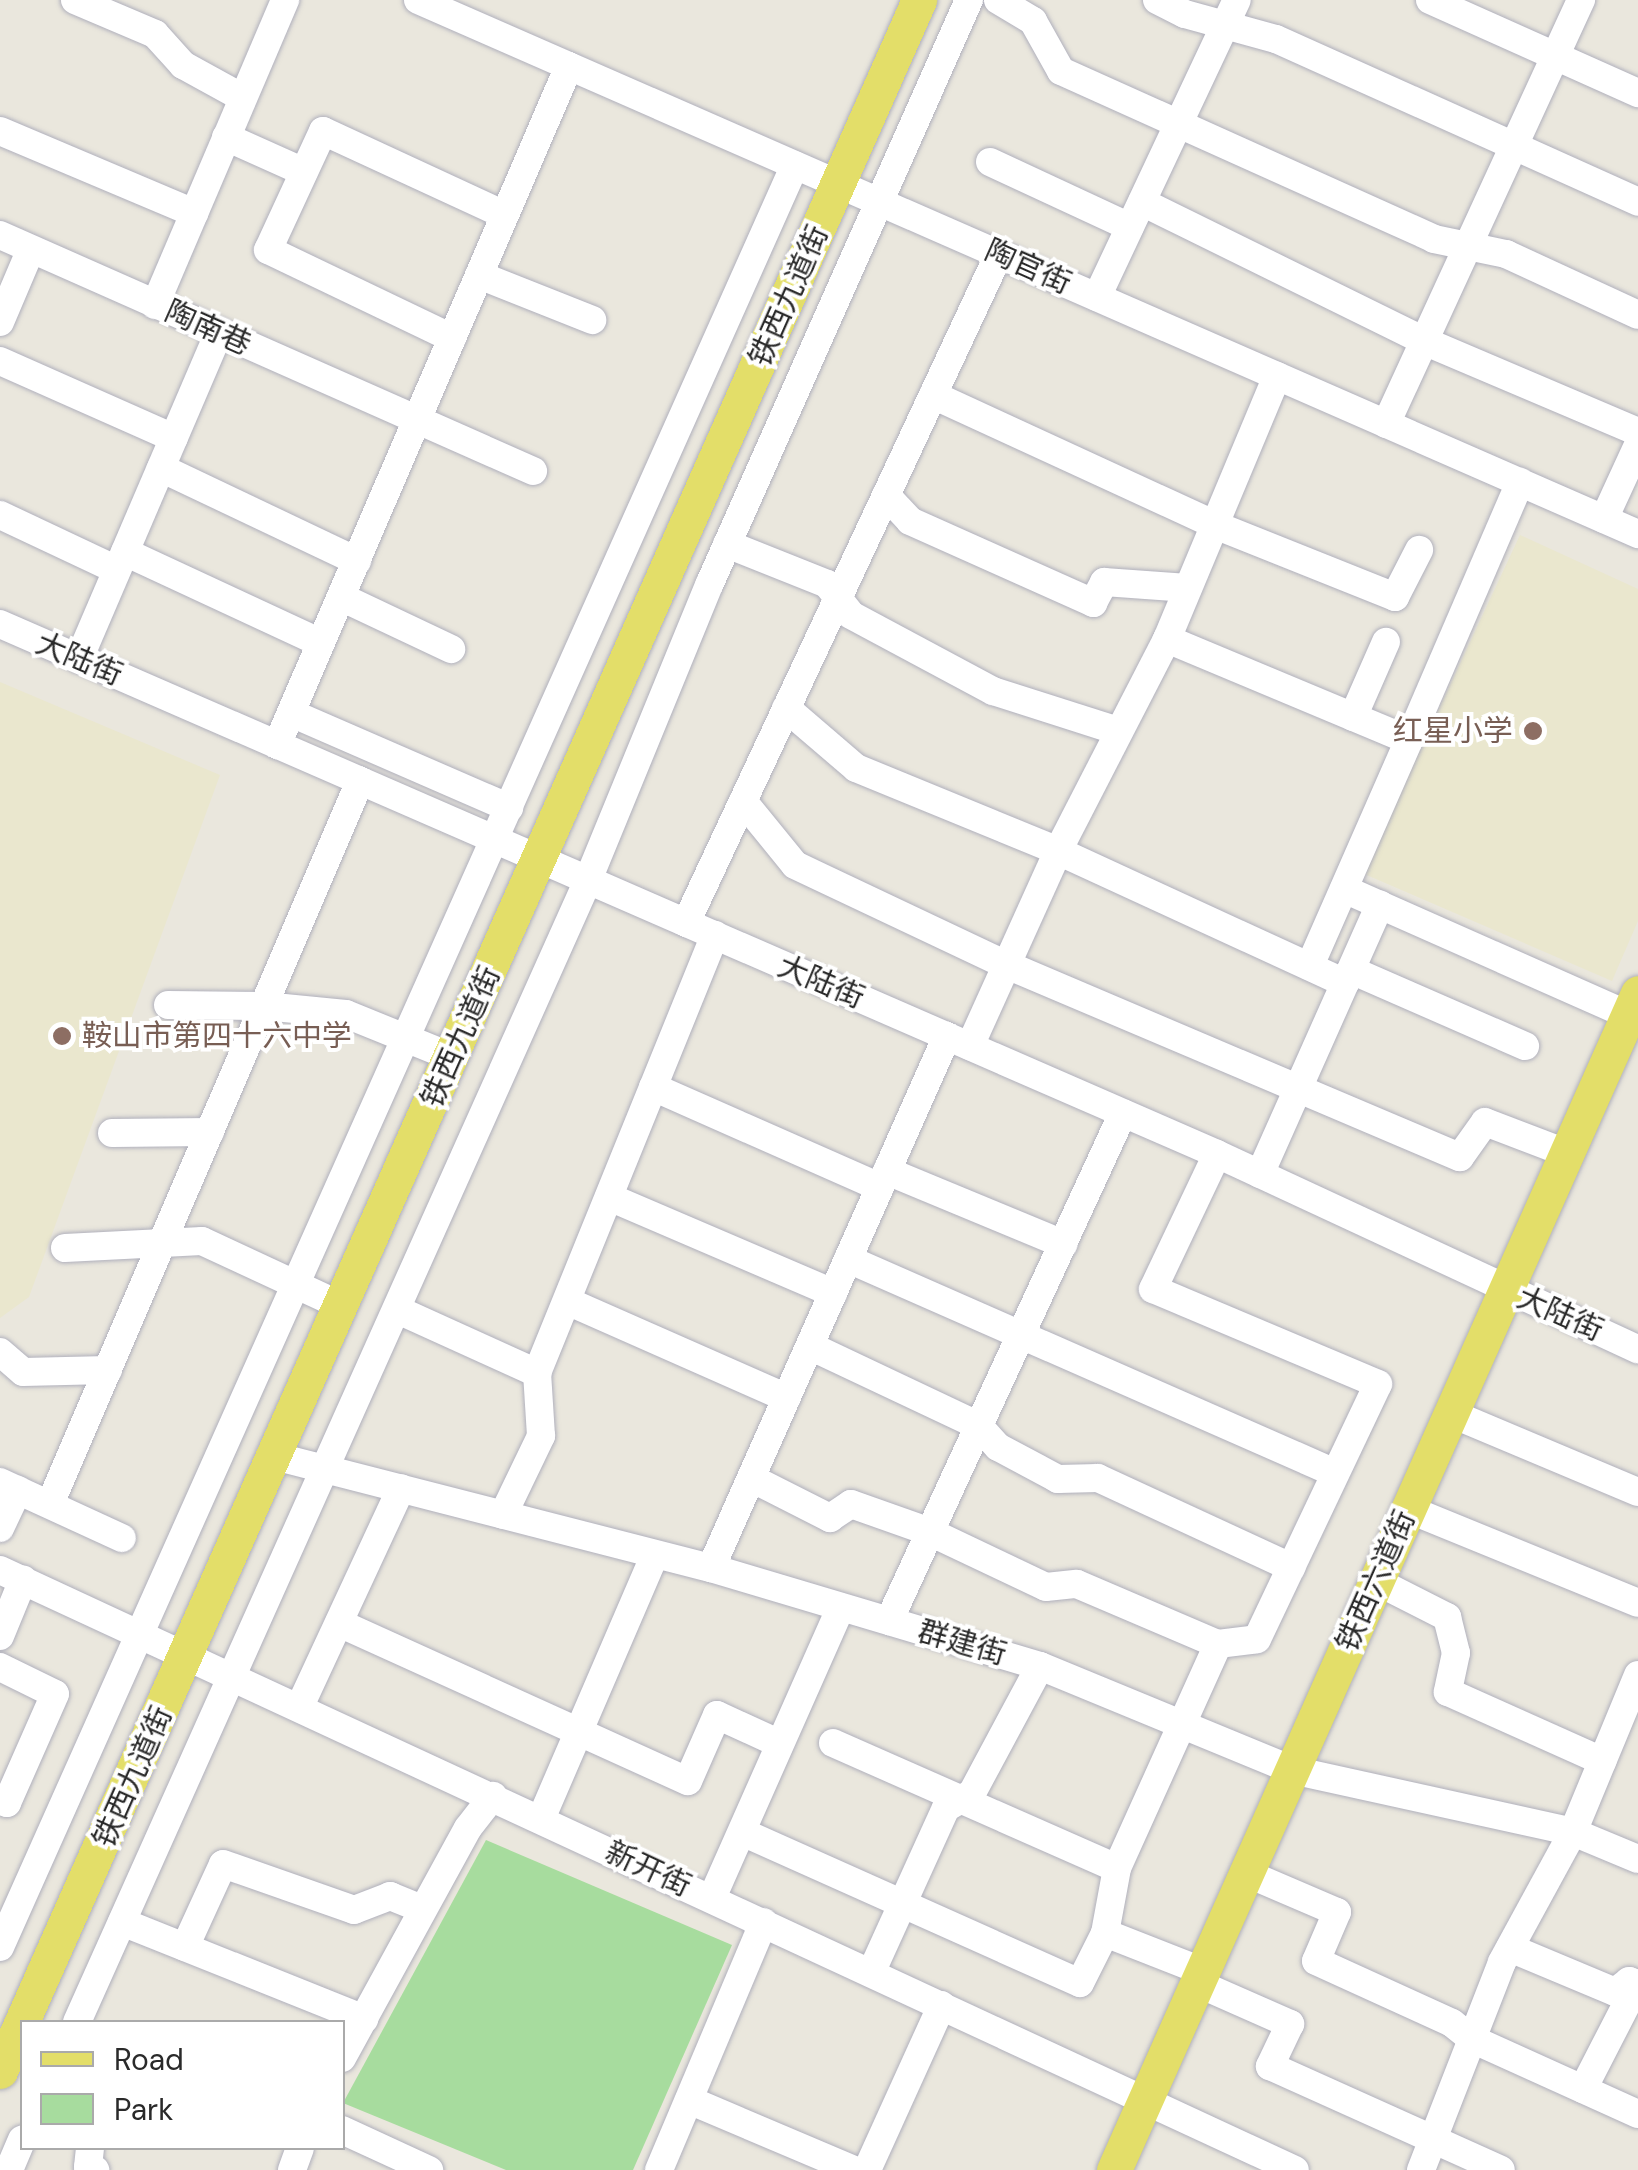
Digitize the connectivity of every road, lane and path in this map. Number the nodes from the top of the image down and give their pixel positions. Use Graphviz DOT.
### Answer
graph roads {
  1 [pos="75,0"];
  2 [pos="285,0"];
  3 [pos="418,0"];
  4 [pos="919,0"];
  5 [pos="969,0"];
  6 [pos="998,0"];
  7 [pos="1157,0"];
  8 [pos="1430,0"];
  9 [pos="1581,0"];
  10 [pos="447,6"];
  11 [pos="1231,13"];
  12 [pos="1556,55"];
  13 [pos="569,66"];
  14 [pos="1638,93"];
  15 [pos="243,98"];
  16 [pos="1179,123"];
  17 [pos="0,131"];
  18 [pos="226,137"];
  19 [pos="1515,144"];
  20 [pos="990,162"];
  21 [pos="795,165"];
  22 [pos="304,172"];
  23 [pos="839,184"];
  24 [pos="876,200"];
  25 [pos="1638,202"];
  26 [pos="194,213"];
  27 [pos="1136,215"];
  28 [pos="505,216"];
  29 [pos="0,236"];
  30 [pos="1468,246"];
  31 [pos="30,249"];
  32 [pos="1000,254"];
  33 [pos="480,275"];
  34 [pos="1096,297"];
  35 [pos="155,304"];
  36 [pos="1638,315"];
  37 [pos="592,320"];
  38 [pos="0,322"];
  39 [pos="219,333"];
  40 [pos="452,338"];
  41 [pos="1424,340"];
  42 [pos="0,361"];
  43 [pos="1277,376"];
  44 [pos="934,395"];
  45 [pos="417,421"];
  46 [pos="1386,424"];
  47 [pos="1638,432"];
  48 [pos="174,438"];
  49 [pos="1638,445"];
  50 [pos="161,468"];
  51 [pos="534,471"];
  52 [pos="1520,482"];
  53 [pos="886,495"];
  54 [pos="0,515"];
  55 [pos="1604,519"];
  56 [pos="1215,524"];
  57 [pos="1638,534"];
  58 [pos="727,544"];
  59 [pos="1418,550"];
  60 [pos="121,561"];
  61 [pos="356,561"];
  62 [pos="1188,588"];
  63 [pos="341,598"];
  64 [pos="837,598"];
  65 [pos="0,624"];
  66 [pos="1167,639"];
  67 [pos="1386,642"];
  68 [pos="321,643"];
  69 [pos="451,649"];
  70 [pos="79,659"];
  71 [pos="786,708"];
  72 [pos="292,712"];
  73 [pos="1352,716"];
  74 [pos="1118,731"];
  75 [pos="1409,740"];
  76 [pos="278,745"];
  77 [pos="360,781"];
  78 [pos="743,800"];
  79 [pos="510,808"];
  80 [pos="495,840"];
  81 [pos="1058,852"];
  82 [pos="540,859"];
  83 [pos="588,880"];
  84 [pos="1344,889"];
  85 [pos="1380,905"];
  86 [pos="686,923"];
  87 [pos="715,936"];
  88 [pos="1008,966"];
  89 [pos="1310,966"];
  90 [pos="1348,976"];
  91 [pos="1633,1004"];
  92 [pos="168,1005"];
  93 [pos="264,1006"];
  94 [pos="405,1038"];
  95 [pos="958,1041"];
  96 [pos="1525,1046"];
  97 [pos="452,1058"];
  98 [pos="1298,1086"];
  99 [pos="654,1087"];
  100 [pos="1123,1113"];
  101 [pos="210,1132"];
  102 [pos="112,1133"];
  103 [pos="1566,1153"];
  104 [pos="1217,1154"];
  105 [pos="1260,1174"];
  106 [pos="884,1179"];
  107 [pos="609,1197"];
  108 [pos="163,1242"];
  109 [pos="1063,1244"];
  110 [pos="66,1248"];
  111 [pos="848,1260"];
  112 [pos="296,1284"];
  113 [pos="1505,1289"];
  114 [pos="833,1293"];
  115 [pos="567,1301"];
  116 [pos="342,1306"];
  117 [pos="398,1310"];
  118 [pos="1022,1333"];
  119 [pos="810,1346"];
  120 [pos="1638,1349"];
  121 [pos="1,1355"];
  122 [pos="108,1370"];
  123 [pos="537,1373"];
  124 [pos="787,1398"];
  125 [pos="1450,1413"];
  126 [pos="979,1426"];
  127 [pos="274,1456"];
  128 [pos="327,1469"];
  129 [pos="1335,1473"];
  130 [pos="751,1478"];
  131 [pos="9,1486"];
  132 [pos="401,1488"];
  133 [pos="1638,1492"];
  134 [pos="50,1504"];
  135 [pos="1408,1509"];
  136 [pos="503,1515"];
  137 [pos="0,1528"];
  138 [pos="930,1532"];
  139 [pos="122,1538"];
  140 [pos="655,1554"];
  141 [pos="1291,1567"];
  142 [pos="711,1568"];
  143 [pos="11,1576"];
  144 [pos="1376,1581"];
  145 [pos="1638,1603"];
  146 [pos="841,1607"];
  147 [pos="889,1621"];
  148 [pos="338,1623"];
  149 [pos="142,1634"];
  150 [pos="0,1636"];
  151 [pos="1218,1644"];
  152 [pos="188,1654"];
  153 [pos="1040,1666"];
  154 [pos="0,1667"];
  155 [pos="1638,1675"];
  156 [pos="235,1676"];
  157 [pos="300,1706"];
  158 [pos="1180,1724"];
  159 [pos="579,1730"];
  160 [pos="833,1743"];
  161 [pos="780,1744"];
  162 [pos="1602,1761"];
  163 [pos="1292,1770"];
  164 [pos="493,1796"];
  165 [pos="962,1799"];
  166 [pos="0,1800"];
  167 [pos="541,1818"];
  168 [pos="742,1832"];
  169 [pos="1573,1832"];
  170 [pos="1638,1859"];
  171 [pos="1116,1868"];
  172 [pos="1246,1873"];
  173 [pos="712,1898"];
  174 [pos="903,1903"];
  175 [pos="424,1909"];
  176 [pos="122,1922"];
  177 [pos="764,1922"];
  178 [pos="1104,1932"];
  179 [pos="185,1947"];
  180 [pos="0,1948"];
  181 [pos="1510,1948"];
  182 [pos="872,1972"];
  183 [pos="1200,1977"];
  184 [pos="1637,1984"];
  185 [pos="942,2006"];
  186 [pos="23,2020"];
  187 [pos="87,2020"];
  188 [pos="364,2020"];
  189 [pos="20,2028"];
  190 [pos="1472,2039"];
  191 [pos="345,2053"];
  192 [pos="0,2072"];
  193 [pos="1584,2089"];
  194 [pos="689,2100"];
  195 [pos="1145,2100"];
  196 [pos="1638,2114"];
  197 [pos="345,2131"];
  198 [pos="1434,2141"];
  199 [pos="20,2145"];
  200 [pos="9,2170"];
  201 [pos="429,2170"];
  202 [pos="659,2170"];
  203 [pos="854,2170"];
  204 [pos="868,2170"];
  205 [pos="1114,2170"];
  206 [pos="1296,2170"];
  207 [pos="1421,2170"];
  208 [pos="1500,2170"];
  1 -- 15 [label="street"];
  2 -- 15 [label="street"];
  3 -- 10 [label="street, 陶官街"];
  4 -- 23 [label="main road, 铁西九道街"];
  5 -- 24 [label="street"];
  6 -- 16 [label="street"];
  7 -- 11 [label="street"];
  8 -- 12 [label="street"];
  9 -- 12 [label="street"];
  10 -- 13 [label="street, 陶官街"];
  11 -- 16 [label="street"];
  11 -- 19 [label="street"];
  12 -- 14 [label="street"];
  12 -- 19 [label="street"];
  13 -- 21 [label="street, 陶官街"];
  13 -- 28 [label="street"];
  15 -- 18 [label="street"];
  16 -- 27 [label="street"];
  16 -- 30 [label="street"];
  17 -- 26 [label="street"];
  18 -- 22 [label="street"];
  18 -- 26 [label="street"];
  19 -- 25 [label="street"];
  19 -- 30 [label="street"];
  20 -- 27 [label="street"];
  21 -- 23 [label="street, 陶官街"];
  21 -- 79 [label="street"];
  22 -- 28 [label="street"];
  22 -- 40 [label="street"];
  23 -- 24 [label="street, 陶官街"];
  23 -- 82 [label="main road, 铁西九道街"];
  24 -- 32 [label="street, 陶官街"];
  24 -- 58 [label="street"];
  26 -- 35 [label="street"];
  27 -- 34 [label="street"];
  27 -- 41 [label="street"];
  28 -- 33 [label="street"];
  29 -- 31 [label="street, 陶南巷"];
  30 -- 36 [label="street"];
  30 -- 41 [label="street"];
  31 -- 35 [label="street, 陶南巷"];
  31 -- 38 [label="street"];
  32 -- 34 [label="street, 陶官街"];
  32 -- 44 [label="street"];
  33 -- 37 [label="street"];
  33 -- 40 [label="street"];
  34 -- 43 [label="street, 陶官街"];
  35 -- 39 [label="street, 陶南巷"];
  39 -- 45 [label="street, 陶南巷"];
  39 -- 48 [label="street"];
  40 -- 45 [label="street"];
  41 -- 46 [label="street"];
  41 -- 47 [label="street"];
  42 -- 48 [label="street"];
  43 -- 46 [label="street, 陶官街"];
  43 -- 56 [label="street"];
  44 -- 53 [label="street"];
  44 -- 56 [label="street"];
  45 -- 51 [label="street, 陶南巷"];
  45 -- 61 [label="street"];
  46 -- 52 [label="street, 陶官街"];
  48 -- 50 [label="street"];
  49 -- 55 [label="street"];
  50 -- 60 [label="street"];
  50 -- 61 [label="street"];
  52 -- 55 [label="street, 陶官街"];
  52 -- 75 [label="street"];
  53 -- 62 [label="street"];
  53 -- 64 [label="street"];
  54 -- 60 [label="street"];
  55 -- 57 [label="street, 陶官街"];
  56 -- 59 [label="street"];
  56 -- 62 [label="street"];
  58 -- 64 [label="street"];
  58 -- 83 [label="street"];
  60 -- 68 [label="street"];
  60 -- 70 [label="street"];
  61 -- 63 [label="street"];
  62 -- 66 [label="street"];
  63 -- 68 [label="street"];
  63 -- 69 [label="street"];
  64 -- 71 [label="street"];
  64 -- 74 [label="street"];
  65 -- 70 [label="street, 大陆街"];
  66 -- 73 [label="street"];
  66 -- 74 [label="street"];
  67 -- 73 [label="street"];
  68 -- 72 [label="street"];
  70 -- 76 [label="street, 大陆街"];
  71 -- 78 [label="street"];
  71 -- 81 [label="street"];
  72 -- 76 [label="street"];
  72 -- 79 [label="street"];
  73 -- 75 [label="street"];
  74 -- 81 [label="street"];
  75 -- 84 [label="street"];
  76 -- 77 [label="street, 大陆街"];
  77 -- 80 [label="street, 大陆街"];
  77 -- 93 [label="street"];
  78 -- 86 [label="street"];
  78 -- 88 [label="street"];
  79 -- 80 [label="street"];
  80 -- 82 [label="street, 大陆街"];
  80 -- 94 [label="street"];
  81 -- 88 [label="street"];
  81 -- 89 [label="street"];
  82 -- 83 [label="street, 大陆街"];
  82 -- 97 [label="main road, 铁西九道街"];
  83 -- 86 [label="street, 大陆街"];
  83 -- 117 [label="street"];
  84 -- 85 [label="street"];
  84 -- 89 [label="street"];
  85 -- 90 [label="street"];
  85 -- 91 [label="street"];
  86 -- 87 [label="street, 大陆街"];
  87 -- 95 [label="street, 大陆街"];
  87 -- 99 [label="street"];
  88 -- 95 [label="street"];
  88 -- 98 [label="street"];
  89 -- 90 [label="street"];
  90 -- 96 [label="street"];
  90 -- 98 [label="street"];
  91 -- 103 [label="main road, 铁西六道街"];
  92 -- 93 [label="street"];
  93 -- 94 [label="street"];
  93 -- 101 [label="street"];
  94 -- 97 [label="street"];
  94 -- 112 [label="street"];
  95 -- 100 [label="street, 大陆街"];
  95 -- 106 [label="street"];
  97 -- 116 [label="main road, 铁西九道街"];
  98 -- 103 [label="street"];
  98 -- 105 [label="street"];
  99 -- 106 [label="street"];
  99 -- 107 [label="street"];
  100 -- 104 [label="street, 大陆街"];
  100 -- 109 [label="street"];
  101 -- 102 [label="street"];
  101 -- 108 [label="street"];
  103 -- 113 [label="main road, 铁西六道街"];
  104 -- 105 [label="street, 大陆街"];
  104 -- 129 [label="street"];
  105 -- 113 [label="street, 大陆街"];
  106 -- 109 [label="street"];
  106 -- 111 [label="street"];
  107 -- 114 [label="street"];
  107 -- 115 [label="street"];
  108 -- 110 [label="street"];
  108 -- 112 [label="street"];
  108 -- 122 [label="street"];
  109 -- 118 [label="street"];
  111 -- 114 [label="street"];
  111 -- 118 [label="street"];
  112 -- 116 [label="street"];
  112 -- 149 [label="street"];
  113 -- 120 [label="street, 大陆街"];
  113 -- 125 [label="main road, 铁西六道街"];
  114 -- 119 [label="street"];
  115 -- 123 [label="street"];
  115 -- 124 [label="street"];
  116 -- 127 [label="main road, 铁西九道街"];
  117 -- 123 [label="street"];
  117 -- 128 [label="street"];
  118 -- 126 [label="street"];
  118 -- 129 [label="street"];
  119 -- 124 [label="street"];
  119 -- 126 [label="street"];
  121 -- 122 [label="street"];
  122 -- 134 [label="street"];
  123 -- 136 [label="street"];
  124 -- 130 [label="street"];
  125 -- 133 [label="street"];
  125 -- 135 [label="main road, 铁西六道街"];
  126 -- 138 [label="street"];
  126 -- 141 [label="street"];
  127 -- 128 [label="street, 群建街"];
  127 -- 152 [label="main road, 铁西九道街"];
  128 -- 132 [label="street, 群建街"];
  128 -- 156 [label="street"];
  129 -- 141 [label="street"];
  130 -- 138 [label="street"];
  130 -- 142 [label="street"];
  131 -- 134 [label="street"];
  131 -- 137 [label="street"];
  132 -- 136 [label="street, 群建街"];
  132 -- 148 [label="street"];
  134 -- 139 [label="street"];
  135 -- 144 [label="main road, 铁西六道街"];
  135 -- 145 [label="street"];
  136 -- 140 [label="street, 群建街"];
  138 -- 147 [label="street"];
  138 -- 151 [label="street"];
  140 -- 142 [label="street, 群建街"];
  140 -- 159 [label="street"];
  141 -- 151 [label="street"];
  142 -- 146 [label="street, 群建街"];
  143 -- 149 [label="street, 新开街"];
  143 -- 150 [label="street"];
  144 -- 162 [label="street"];
  144 -- 163 [label="main road, 铁西六道街"];
  146 -- 147 [label="street, 群建街"];
  146 -- 161 [label="street"];
  147 -- 153 [label="street, 群建街"];
  148 -- 157 [label="street"];
  148 -- 159 [label="street"];
  149 -- 152 [label="street, 新开街"];
  149 -- 180 [label="street"];
  151 -- 158 [label="street"];
  152 -- 156 [label="street, 新开街"];
  152 -- 186 [label="main road, 铁西九道街"];
  153 -- 158 [label="street, 群建街"];
  153 -- 165 [label="street"];
  154 -- 166 [label="street"];
  155 -- 162 [label="street"];
  156 -- 157 [label="street, 新开街"];
  156 -- 176 [label="street"];
  157 -- 164 [label="street, 新开街"];
  158 -- 163 [label="street, 群建街"];
  158 -- 171 [label="street"];
  159 -- 161 [label="street"];
  159 -- 167 [label="street"];
  160 -- 165 [label="street"];
  161 -- 168 [label="street"];
  162 -- 169 [label="street"];
  163 -- 169 [label="street, 群建街"];
  163 -- 172 [label="main road, 铁西六道街"];
  164 -- 167 [label="street, 新开街"];
  164 -- 175 [label="street"];
  165 -- 171 [label="street"];
  165 -- 174 [label="street"];
  167 -- 173 [label="street, 新开街"];
  168 -- 173 [label="street"];
  168 -- 174 [label="street"];
  169 -- 170 [label="street, 群建街"];
  169 -- 181 [label="street"];
  171 -- 178 [label="street"];
  172 -- 183 [label="main road, 铁西六道街"];
  172 -- 190 [label="street"];
  173 -- 177 [label="street, 新开街"];
  174 -- 178 [label="street"];
  174 -- 182 [label="street"];
  175 -- 179 [label="street"];
  175 -- 188 [label="street"];
  176 -- 179 [label="street"];
  176 -- 187 [label="street"];
  177 -- 182 [label="street, 新开街"];
  177 -- 194 [label="street"];
  178 -- 183 [label="street"];
  179 -- 188 [label="street"];
  181 -- 184 [label="street"];
  181 -- 190 [label="street"];
  182 -- 185 [label="street, 新开街"];
  183 -- 195 [label="main road, 铁西六道街"];
  183 -- 198 [label="street"];
  184 -- 193 [label="street"];
  185 -- 195 [label="street, 新开街"];
  185 -- 204 [label="street"];
  188 -- 191 [label="street"];
  189 -- 192 [label="main road, 铁西九道街"];
  190 -- 193 [label="street"];
  190 -- 198 [label="street"];
  193 -- 196 [label="street"];
  194 -- 202 [label="street"];
  194 -- 203 [label="street"];
  195 -- 205 [label="main road, 铁西六道街"];
  195 -- 206 [label="street, 新开街"];
  197 -- 201 [label="street"];
  198 -- 207 [label="street"];
  198 -- 208 [label="street"];
  199 -- 200 [label="street"];
}
